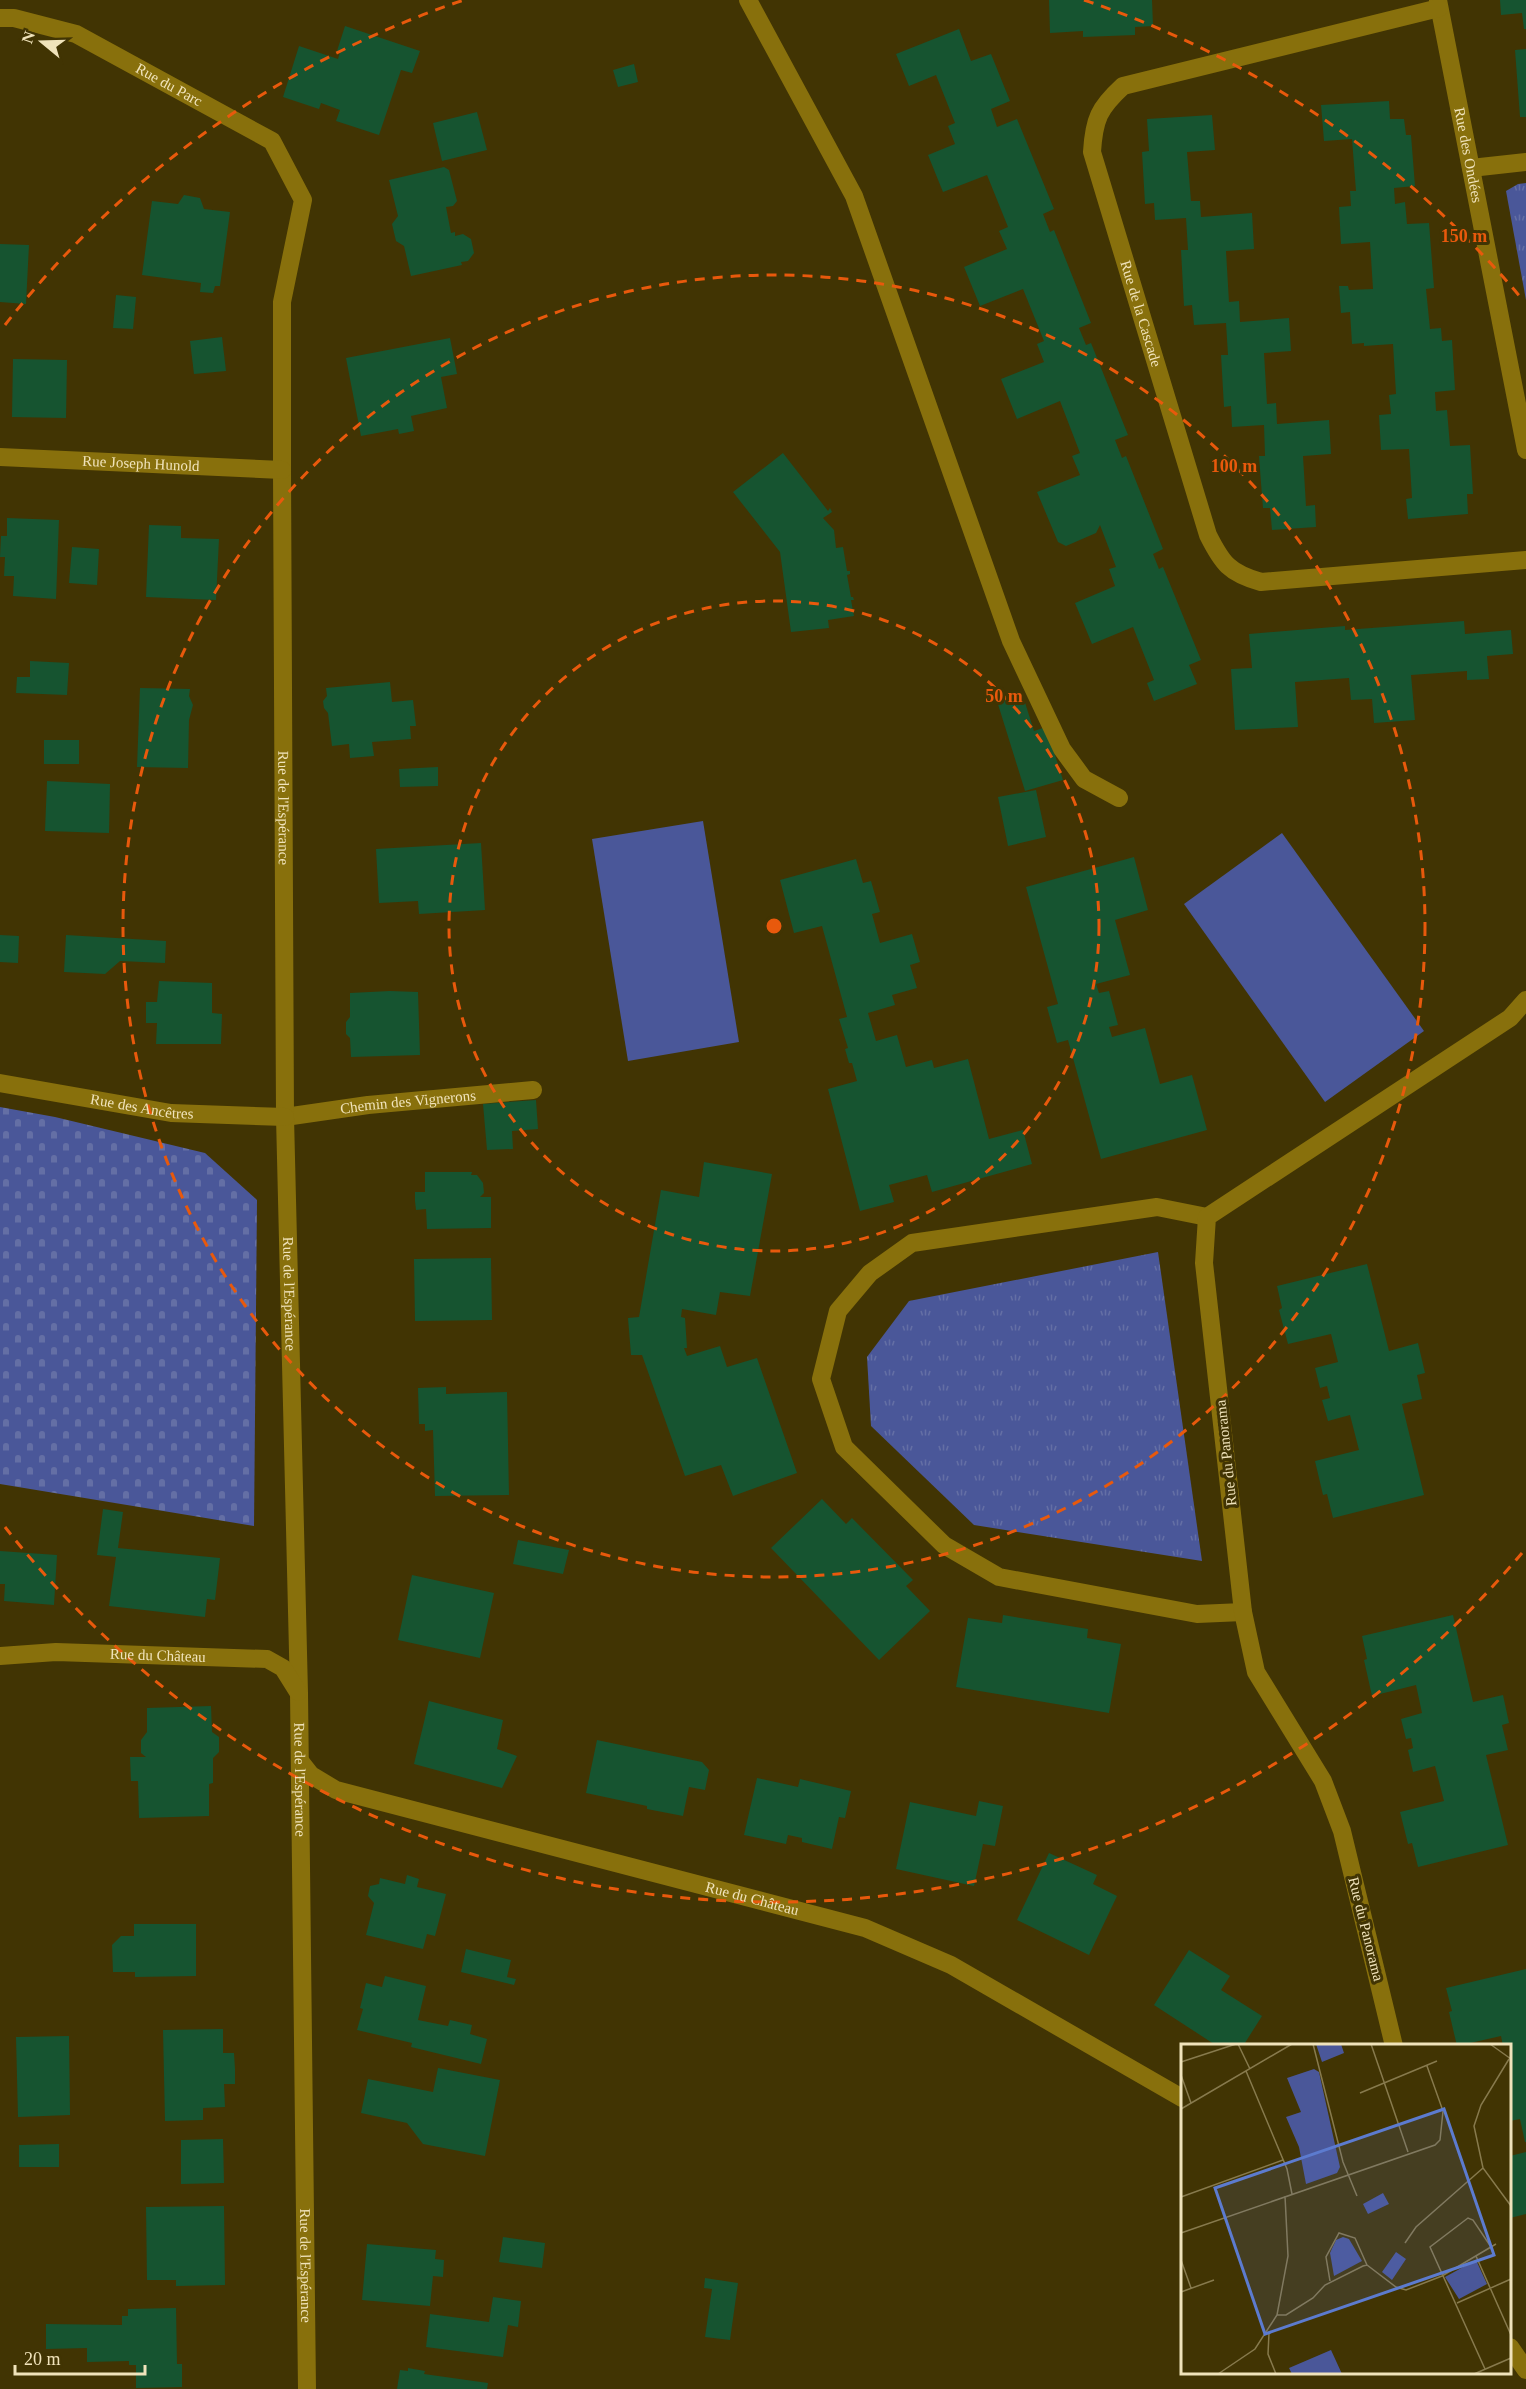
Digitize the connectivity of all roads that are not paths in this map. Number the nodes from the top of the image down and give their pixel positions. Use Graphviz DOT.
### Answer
graph roads {
  1 [pos="748,0"];
  2 [pos="1439,4"];
  3 [pos="0,18"];
  4 [pos="1526,162"];
  5 [pos="1471,168"];
  6 [pos="303,200"];
  7 [pos="1526,450"];
  8 [pos="0,457"];
  9 [pos="282,470"];
  10 [pos="1526,560"];
  11 [pos="1119,798"];
  12 [pos="1526,1000"];
  13 [pos="0,1083"];
  14 [pos="533,1090"];
  15 [pos="285,1117"];
  16 [pos="1207,1217"];
  17 [pos="1244,1612"];
  18 [pos="0,1656"];
  19 [pos="299,1693"];
  20 [pos="300,1761"];
  21 [pos="1394,2044"];
  22 [pos="1181,2097"];
  23 [pos="1511,2341"];
  24 [pos="1526,2347"];
  25 [pos="1511,2350"];
  26 [pos="1526,2370"];
  27 [pos="307,2389"];
  1 -- 11 [label="street"];
  2 -- 5 [label="street, Rue des Ondées"];
  2 -- 10 [label="street, Rue de la Cascade"];
  3 -- 6 [label="street, Rue du Parc"];
  4 -- 5 [label="street"];
  5 -- 7 [label="street, Rue des Ondées"];
  6 -- 9 [label="street, Rue de l'Espérance"];
  8 -- 9 [label="street, Rue Joseph Hunold"];
  9 -- 15 [label="street, Rue de l'Espérance"];
  12 -- 16 [label="street"];
  13 -- 15 [label="street, Rue des Ancêtres"];
  14 -- 15 [label="street, Chemin des Vignerons"];
  15 -- 19 [label="street, Rue de l'Espérance"];
  16 -- 17 [label="street, Rue du Panorama"];
  16 -- 17 [label="street"];
  17 -- 21 [label="street, Rue du Panorama"];
  18 -- 19 [label="street, Rue du Château"];
  19 -- 20 [label="street, Rue de l'Espérance"];
  20 -- 22 [label="street, Rue du Château"];
  20 -- 27 [label="street, Rue de l'Espérance"];
  23 -- 24 [label="street"];
  25 -- 26 [label="street"];
}
